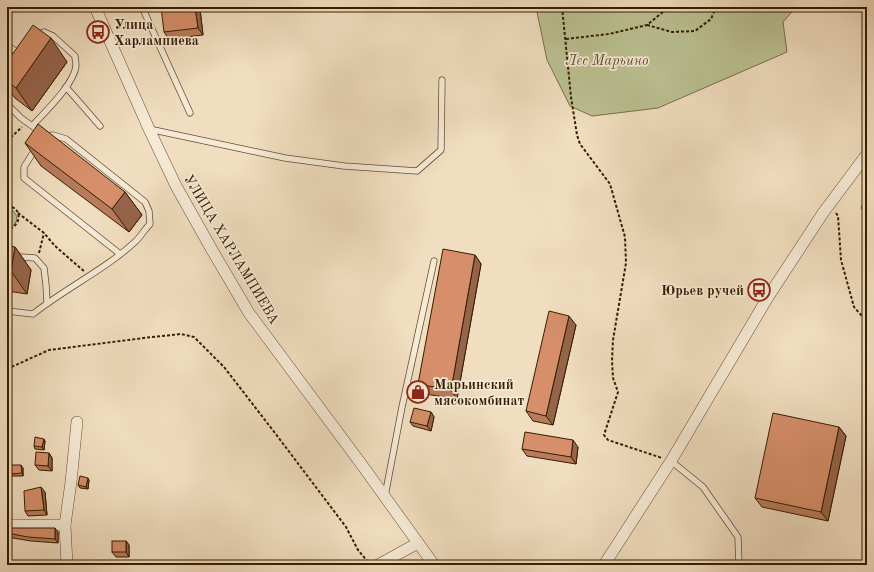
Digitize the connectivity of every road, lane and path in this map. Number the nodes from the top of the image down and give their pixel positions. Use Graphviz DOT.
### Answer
graph roads {
  1 [pos="13,7"];
  2 [pos="95,7"];
  3 [pos="142,7"];
  4 [pos="562,7"];
  5 [pos="669,7"];
  6 [pos="716,7"];
  7 [pos="7,14"];
  8 [pos="647,25"];
  9 [pos="34,37"];
  10 [pos="566,39"];
  11 [pos="7,44"];
  12 [pos="25,49"];
  13 [pos="442,80"];
  14 [pos="66,87"];
  15 [pos="7,104"];
  16 [pos="190,113"];
  17 [pos="28,122"];
  18 [pos="34,125"];
  19 [pos="100,126"];
  20 [pos="148,129"];
  21 [pos="46,136"];
  22 [pos="7,141"];
  23 [pos="867,154"];
  24 [pos="830,205"];
  25 [pos="7,206"];
  26 [pos="18,213"];
  27 [pos="7,230"];
  28 [pos="44,233"];
  29 [pos="120,254"];
  30 [pos="7,256"];
  31 [pos="35,258"];
  32 [pos="434,261"];
  33 [pos="88,276"];
  34 [pos="47,303"];
  35 [pos="7,311"];
  36 [pos="867,322"];
  37 [pos="7,369"];
  38 [pos="77,422"];
  39 [pos="671,461"];
  40 [pos="385,498"];
  41 [pos="7,525"];
  42 [pos="65,525"];
  43 [pos="418,543"];
  44 [pos="68,565"];
  45 [pos="370,565"];
  46 [pos="378,565"];
  47 [pos="434,565"];
  48 [pos="604,565"];
  49 [pos="740,565"];
  1 -- 7 [label="lane"];
  2 -- 20 [label="street, УЛИЦА ХАРЛАМПИЕВА"];
  3 -- 16 [label="lane"];
  4 -- 10 [label="path"];
  5 -- 8 [label="path"];
  6 -- 8 [label="path"];
  8 -- 10 [label="path"];
  9 -- 14 [label="lane"];
  10 -- 39 [label="path"];
  11 -- 12 [label="lane"];
  13 -- 20 [label="lane"];
  14 -- 18 [label="lane"];
  14 -- 19 [label="lane"];
  15 -- 17 [label="lane"];
  17 -- 18 [label="lane"];
  17 -- 22 [label="path"];
  18 -- 21 [label="lane"];
  20 -- 40 [label="street, УЛИЦА ХАРЛАМПИЕВА"];
  21 -- 29 [label="lane"];
  21 -- 29 [label="lane"];
  23 -- 24 [label="street"];
  24 -- 36 [label="path"];
  24 -- 39 [label="street"];
  25 -- 26 [label="path"];
  26 -- 27 [label="path"];
  26 -- 28 [label="path"];
  28 -- 31 [label="path"];
  28 -- 33 [label="path"];
  29 -- 33 [label="lane"];
  30 -- 31 [label="lane"];
  31 -- 34 [label="lane"];
  32 -- 40 [label="lane"];
  33 -- 34 [label="lane"];
  34 -- 35 [label="lane"];
  37 -- 45 [label="path"];
  38 -- 42 [label="street"];
  39 -- 48 [label="street"];
  39 -- 49 [label="lane"];
  40 -- 43 [label="street, УЛИЦА ХАРЛАМПИЕВА"];
  41 -- 42 [label="street"];
  42 -- 44 [label="street"];
  43 -- 46 [label="street"];
  43 -- 47 [label="street, УЛИЦА ХАРЛАМПИЕВА"];
}
